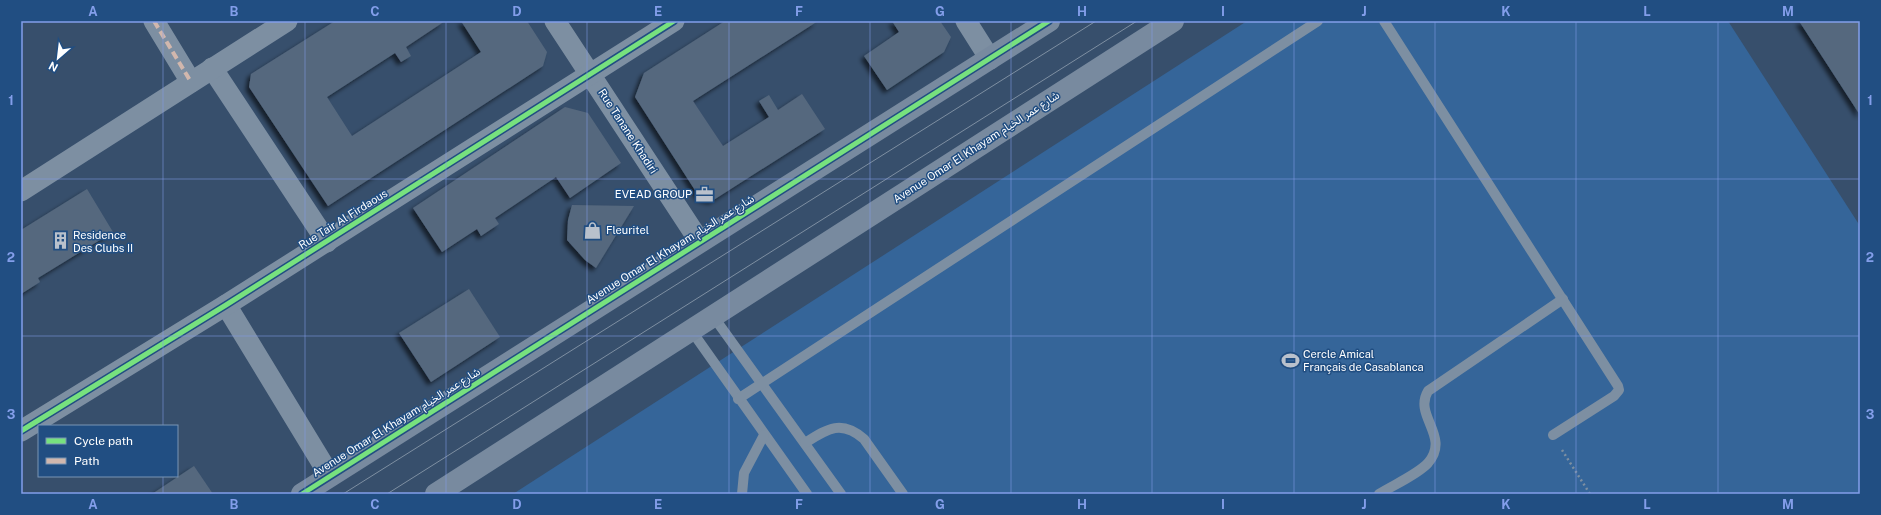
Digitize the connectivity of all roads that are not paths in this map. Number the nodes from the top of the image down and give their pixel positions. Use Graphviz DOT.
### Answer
graph roads {
  1 [pos="154,21"];
  2 [pos="287,21"];
  3 [pos="555,21"];
  4 [pos="674,21"];
  5 [pos="966,21"];
  6 [pos="1049,21"];
  7 [pos="1173,21"];
  8 [pos="1318,21"];
  9 [pos="1384,21"];
  10 [pos="990,59"];
  11 [pos="212,68"];
  12 [pos="590,74"];
  13 [pos="191,82"];
  14 [pos="21,191"];
  15 [pos="327,242"];
  16 [pos="700,242"];
  17 [pos="1563,299"];
  18 [pos="226,305"];
  19 [pos="713,316"];
  20 [pos="690,330"];
  21 [pos="761,383"];
  22 [pos="738,399"];
  23 [pos="21,431"];
  24 [pos="764,435"];
  25 [pos="1552,435"];
  26 [pos="805,443"];
  27 [pos="330,476"];
  28 [pos="302,494"];
  29 [pos="436,494"];
  30 [pos="742,494"];
  31 [pos="807,494"];
  32 [pos="841,494"];
  33 [pos="903,494"];
  34 [pos="1379,494"];
  1 -- 13 [label="street"];
  2 -- 11 [label="street"];
  3 -- 12 [label="street, Rue Tanane Khadiri"];
  4 -- 12 [label="street, Rue Tair Al Firdaous"];
  5 -- 10 [label="street"];
  6 -- 10 [label="street, Avenue Omar El Khayam شارع عمر الخيام"];
  7 -- 19 [label="street, Avenue Omar El Khayam شارع عمر الخيام"];
  8 -- 21 [label="lane"];
  9 -- 17 [label="lane"];
  10 -- 16 [label="street, Avenue Omar El Khayam شارع عمر الخيام"];
  11 -- 13 [label="street"];
  11 -- 15 [label="street"];
  12 -- 15 [label="street, Rue Tair Al Firdaous"];
  12 -- 16 [label="street, Rue Tanane Khadiri"];
  13 -- 14 [label="street"];
  15 -- 18 [label="street, Rue Tair Al Firdaous"];
  16 -- 27 [label="street, Avenue Omar El Khayam شارع عمر الخيام"];
  17 -- 25 [label="lane"];
  17 -- 34 [label="lane"];
  18 -- 23 [label="street, Rue Tair Al Firdaous"];
  18 -- 27 [label="street"];
  19 -- 20 [label="street, Avenue Omar El Khayam شارع عمر الخيام"];
  19 -- 21 [label="lane"];
  20 -- 22 [label="lane"];
  20 -- 29 [label="street, Avenue Omar El Khayam شارع عمر الخيام"];
  21 -- 22 [label="lane"];
  21 -- 26 [label="lane"];
  22 -- 24 [label="lane"];
  24 -- 30 [label="lane"];
  24 -- 31 [label="lane"];
  26 -- 32 [label="lane"];
  26 -- 33 [label="lane"];
  27 -- 28 [label="street, Avenue Omar El Khayam شارع عمر الخيام"];
}
